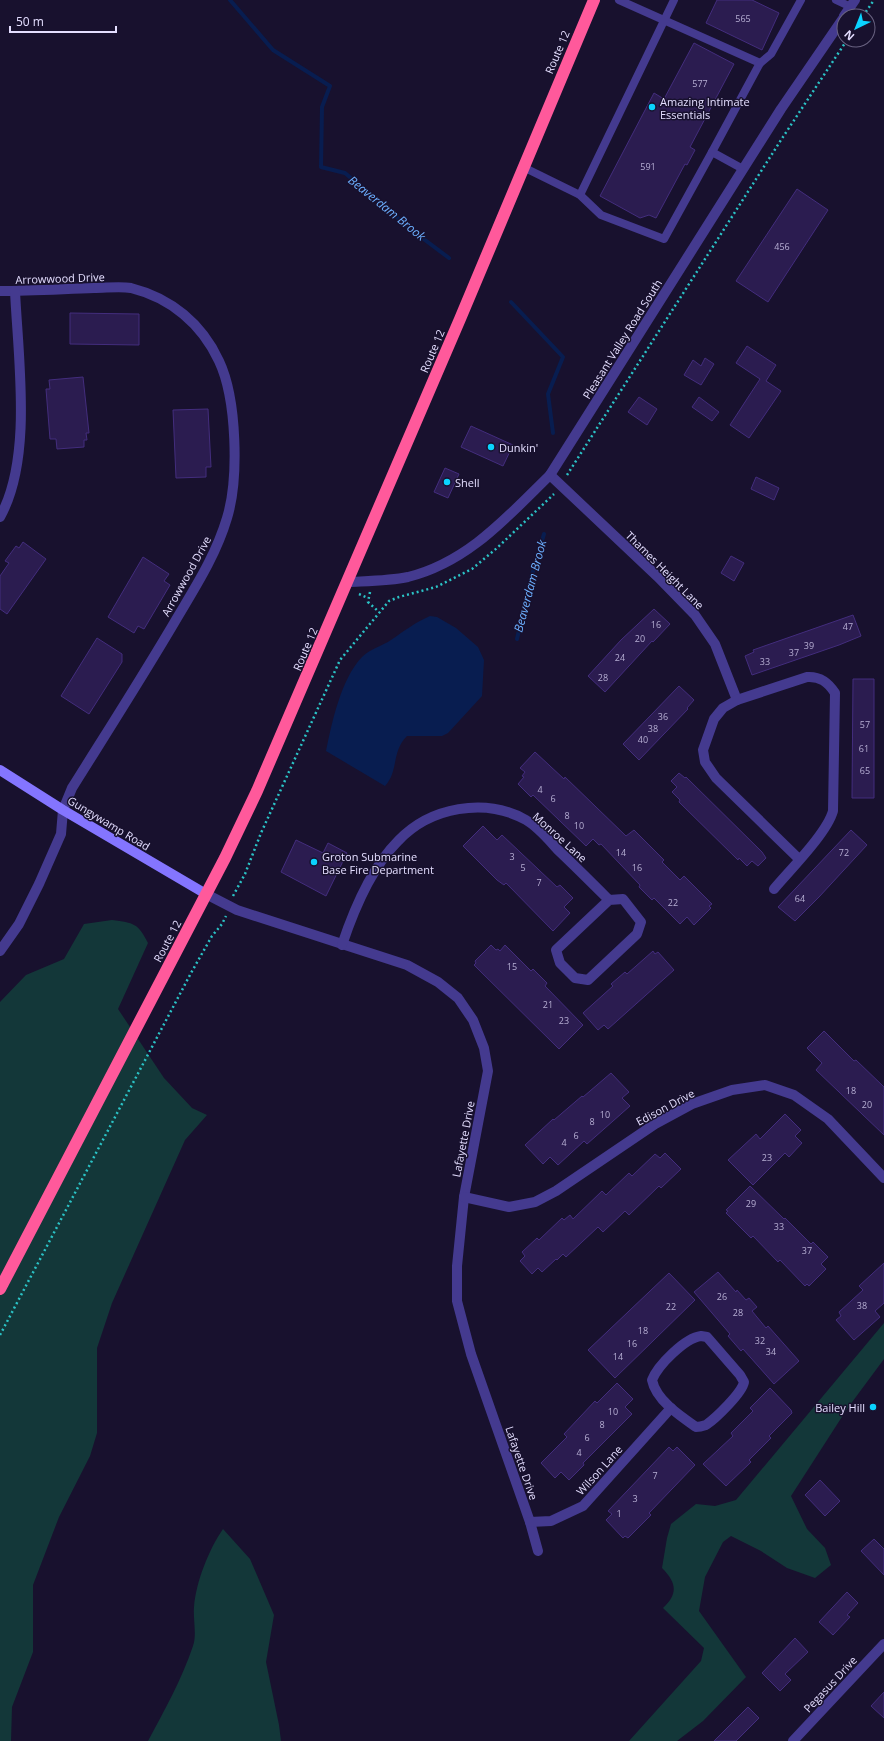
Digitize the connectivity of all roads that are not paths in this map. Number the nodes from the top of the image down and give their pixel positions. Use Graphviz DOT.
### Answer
graph roads {
  1 [pos="594,0"];
  2 [pos="620,0"];
  3 [pos="674,0"];
  4 [pos="801,0"];
  5 [pos="836,0"];
  6 [pos="853,3"];
  7 [pos="666,21"];
  8 [pos="836,28"];
  9 [pos="759,64"];
  10 [pos="712,152"];
  11 [pos="523,167"];
  12 [pos="743,169"];
  13 [pos="580,195"];
  14 [pos="0,291"];
  15 [pos="14,291"];
  16 [pos="550,475"];
  17 [pos="0,517"];
  18 [pos="348,582"];
  19 [pos="737,700"];
  20 [pos="0,770"];
  21 [pos="63,810"];
  22 [pos="799,858"];
  23 [pos="774,889"];
  24 [pos="206,894"];
  25 [pos="609,900"];
  26 [pos="342,945"];
  27 [pos="0,951"];
  28 [pos="884,1178"];
  29 [pos="464,1197"];
  30 [pos="0,1289"];
  31 [pos="671,1408"];
  32 [pos="530,1522"];
  33 [pos="538,1551"];
  34 [pos="884,1644"];
  35 [pos="793,1741"];
  1 -- 11 [label="highway, Route 12"];
  2 -- 7 [label="lane"];
  3 -- 7 [label="lane"];
  4 -- 9 [label="lane"];
  5 -- 6 [label="lane"];
  7 -- 9 [label="lane"];
  7 -- 13 [label="lane"];
  8 -- 12 [label="street, Pleasant Valley Road South"];
  9 -- 10 [label="lane"];
  10 -- 12 [label="lane"];
  10 -- 13 [label="lane"];
  11 -- 13 [label="lane"];
  11 -- 18 [label="highway, Route 12"];
  12 -- 16 [label="street, Pleasant Valley Road South"];
  14 -- 15 [label="street, Arrowwood Drive"];
  15 -- 17 [label="street"];
  15 -- 21 [label="street, Arrowwood Drive"];
  16 -- 18 [label="street, Pleasant Valley Road South"];
  16 -- 19 [label="street, Thames Height Lane"];
  18 -- 24 [label="highway, Route 12"];
  19 -- 22 [label="street"];
  19 -- 22 [label="street"];
  20 -- 21 [label="street, Gungywamp Road"];
  21 -- 24 [label="street, Gungywamp Road"];
  21 -- 27 [label="street, Arrowwood Drive"];
  22 -- 23 [label="street"];
  24 -- 26 [label="street, Lafayette Drive"];
  24 -- 30 [label="highway, Route 12"];
  25 -- 25 [label="street"];
  25 -- 26 [label="street, Monroe Lane"];
  26 -- 29 [label="street, Lafayette Drive"];
  28 -- 29 [label="street, Edison Drive"];
  29 -- 32 [label="street, Lafayette Drive"];
  31 -- 31 [label="street"];
  31 -- 32 [label="street, Wilson Lane"];
  32 -- 33 [label="street, Lafayette Drive"];
  34 -- 35 [label="street, Pegasus Drive"];
}
